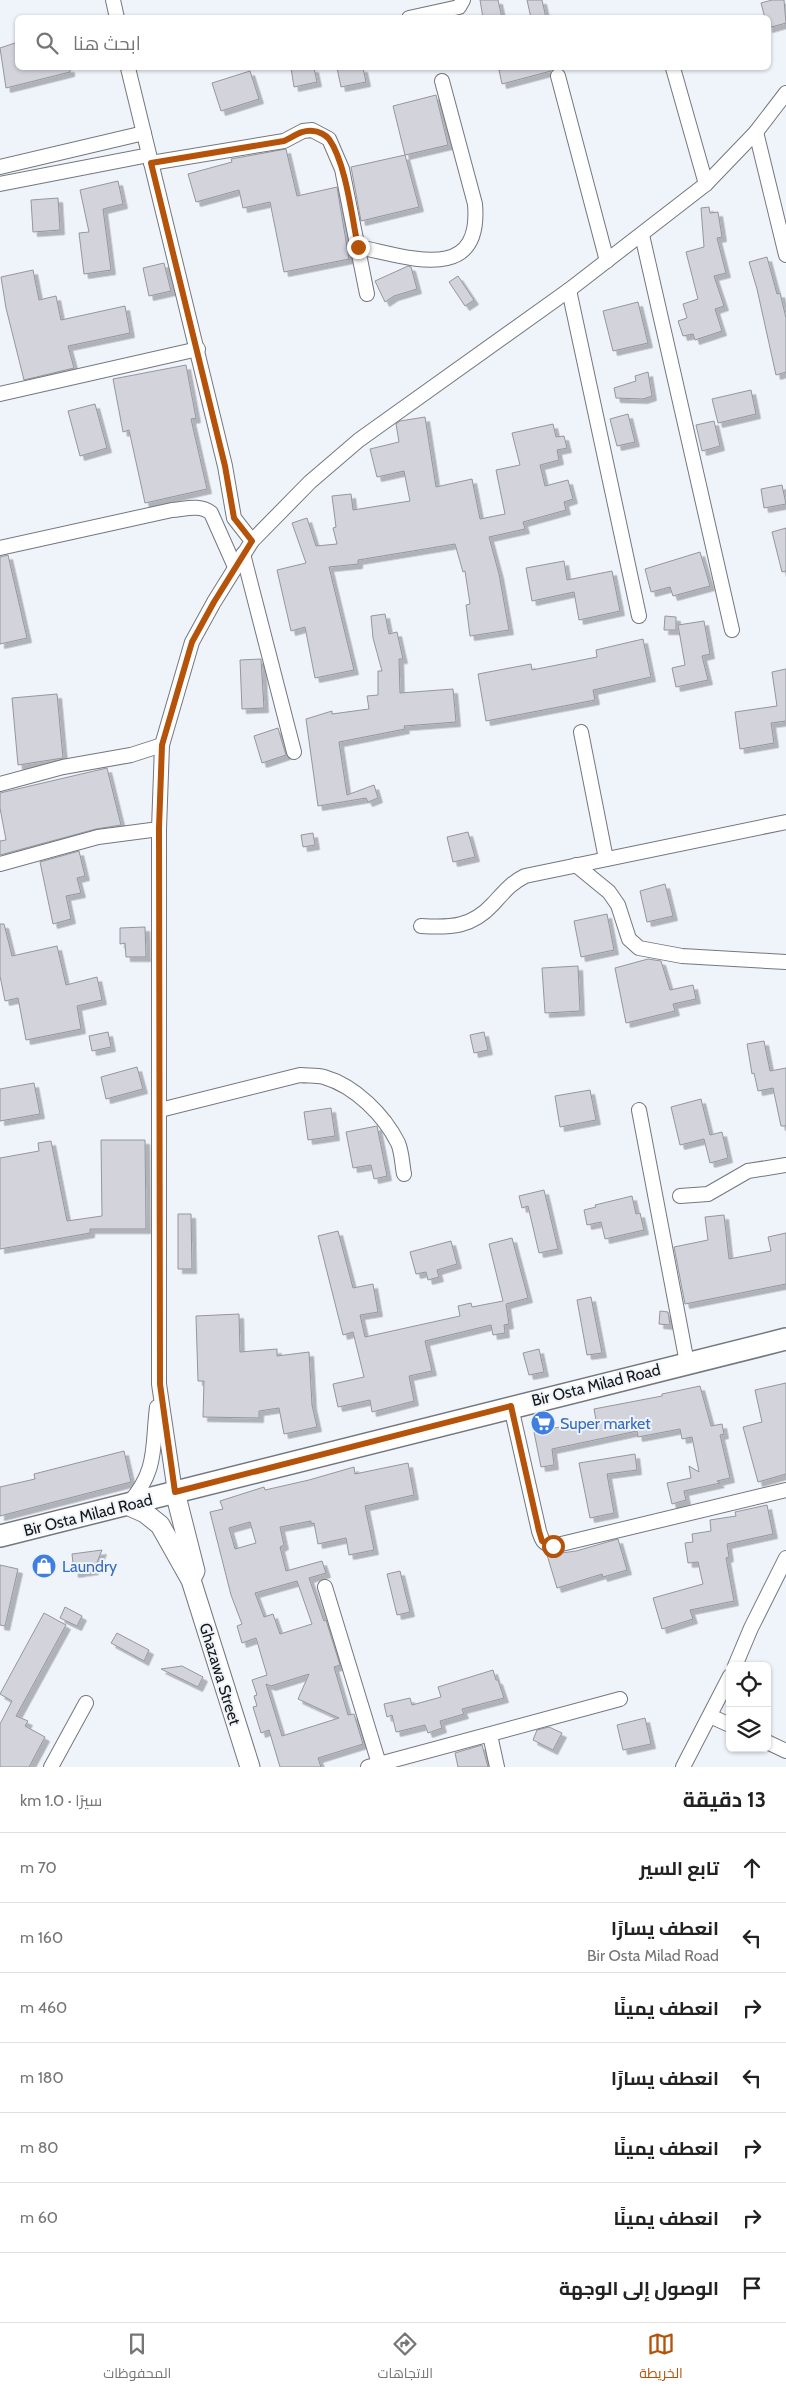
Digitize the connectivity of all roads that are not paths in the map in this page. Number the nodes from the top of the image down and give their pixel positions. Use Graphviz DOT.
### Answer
graph roads {
  1 [pos="113,0"];
  2 [pos="463,0"];
  3 [pos="116,15"];
  4 [pos="423,15"];
  5 [pos="128,70"];
  6 [pos="674,70"];
  7 [pos="558,76"];
  8 [pos="442,81"];
  9 [pos="786,93"];
  10 [pos="756,132"];
  11 [pos="144,134"];
  12 [pos="150,159"];
  13 [pos="0,167"];
  14 [pos="0,184"];
  15 [pos="706,184"];
  16 [pos="642,235"];
  17 [pos="358,247"];
  18 [pos="786,255"];
  19 [pos="608,261"];
  20 [pos="569,290"];
  21 [pos="367,294"];
  22 [pos="198,349"];
  23 [pos="0,394"];
  24 [pos="252,541"];
  25 [pos="0,548"];
  26 [pos="243,554"];
  27 [pos="235,567"];
  28 [pos="639,616"];
  29 [pos="732,630"];
  30 [pos="581,732"];
  31 [pos="162,745"];
  32 [pos="294,752"];
  33 [pos="0,784"];
  34 [pos="786,822"];
  35 [pos="159,828"];
  36 [pos="606,859"];
  37 [pos="0,864"];
  38 [pos="576,865"];
  39 [pos="421,926"];
  40 [pos="786,962"];
  41 [pos="160,1110"];
  42 [pos="639,1110"];
  43 [pos="786,1165"];
  44 [pos="404,1174"];
  45 [pos="680,1196"];
  46 [pos="786,1339"];
  47 [pos="687,1363"];
  48 [pos="160,1384"];
  49 [pos="511,1406"];
  50 [pos="786,1490"];
  51 [pos="175,1492"];
  52 [pos="128,1505"];
  53 [pos="0,1536"];
  54 [pos="786,1558"];
  55 [pos="191,1580"];
  56 [pos="325,1587"];
  57 [pos="737,1662"];
  58 [pos="726,1684"];
  59 [pos="620,1699"];
  60 [pos="86,1703"];
  61 [pos="710,1716"];
  62 [pos="726,1723"];
  63 [pos="490,1735"];
  64 [pos="771,1744"];
  65 [pos="786,1751"];
  66 [pos="376,1766"];
  67 [pos="51,1767"];
  68 [pos="250,1767"];
  69 [pos="497,1767"];
  70 [pos="683,1767"];
  1 -- 3 [label="street"];
  2 -- 4 [label="street"];
  5 -- 11 [label="street"];
  6 -- 15 [label="street"];
  7 -- 19 [label="street"];
  8 -- 17 [label="street"];
  9 -- 10 [label="street"];
  10 -- 15 [label="street"];
  10 -- 18 [label="street"];
  11 -- 12 [label="street"];
  11 -- 13 [label="street"];
  12 -- 14 [label="street"];
  12 -- 17 [label="street"];
  12 -- 22 [label="street"];
  15 -- 16 [label="street"];
  16 -- 19 [label="street"];
  16 -- 29 [label="street"];
  17 -- 21 [label="street"];
  19 -- 20 [label="street"];
  20 -- 24 [label="street"];
  20 -- 28 [label="street"];
  22 -- 23 [label="street"];
  22 -- 24 [label="street"];
  24 -- 26 [label="street"];
  25 -- 27 [label="street"];
  26 -- 27 [label="street"];
  26 -- 32 [label="street"];
  27 -- 31 [label="street"];
  30 -- 36 [label="street"];
  31 -- 33 [label="street"];
  31 -- 35 [label="street"];
  34 -- 36 [label="street"];
  35 -- 37 [label="street"];
  35 -- 41 [label="street"];
  36 -- 38 [label="street"];
  38 -- 39 [label="street"];
  38 -- 40 [label="street"];
  41 -- 44 [label="street"];
  41 -- 48 [label="street"];
  42 -- 47 [label="street"];
  43 -- 45 [label="street"];
  46 -- 47 [label="main road, Bir Osta Milad Road"];
  47 -- 49 [label="main road, Bir Osta Milad Road"];
  48 -- 51 [label="street"];
  48 -- 52 [label="street"];
  49 -- 50 [label="street"];
  49 -- 51 [label="main road, Bir Osta Milad Road"];
  51 -- 52 [label="main road, Bir Osta Milad Road"];
  51 -- 55 [label="main road"];
  52 -- 53 [label="main road, Bir Osta Milad Road"];
  52 -- 55 [label="main road"];
  54 -- 57 [label="street"];
  55 -- 68 [label="main road, Ghazawa Street"];
  56 -- 66 [label="street"];
  58 -- 61 [label="street"];
  59 -- 63 [label="street"];
  60 -- 67 [label="street"];
  61 -- 62 [label="street"];
  61 -- 70 [label="street"];
  63 -- 66 [label="street"];
  63 -- 69 [label="street"];
  64 -- 65 [label="street"];
}
